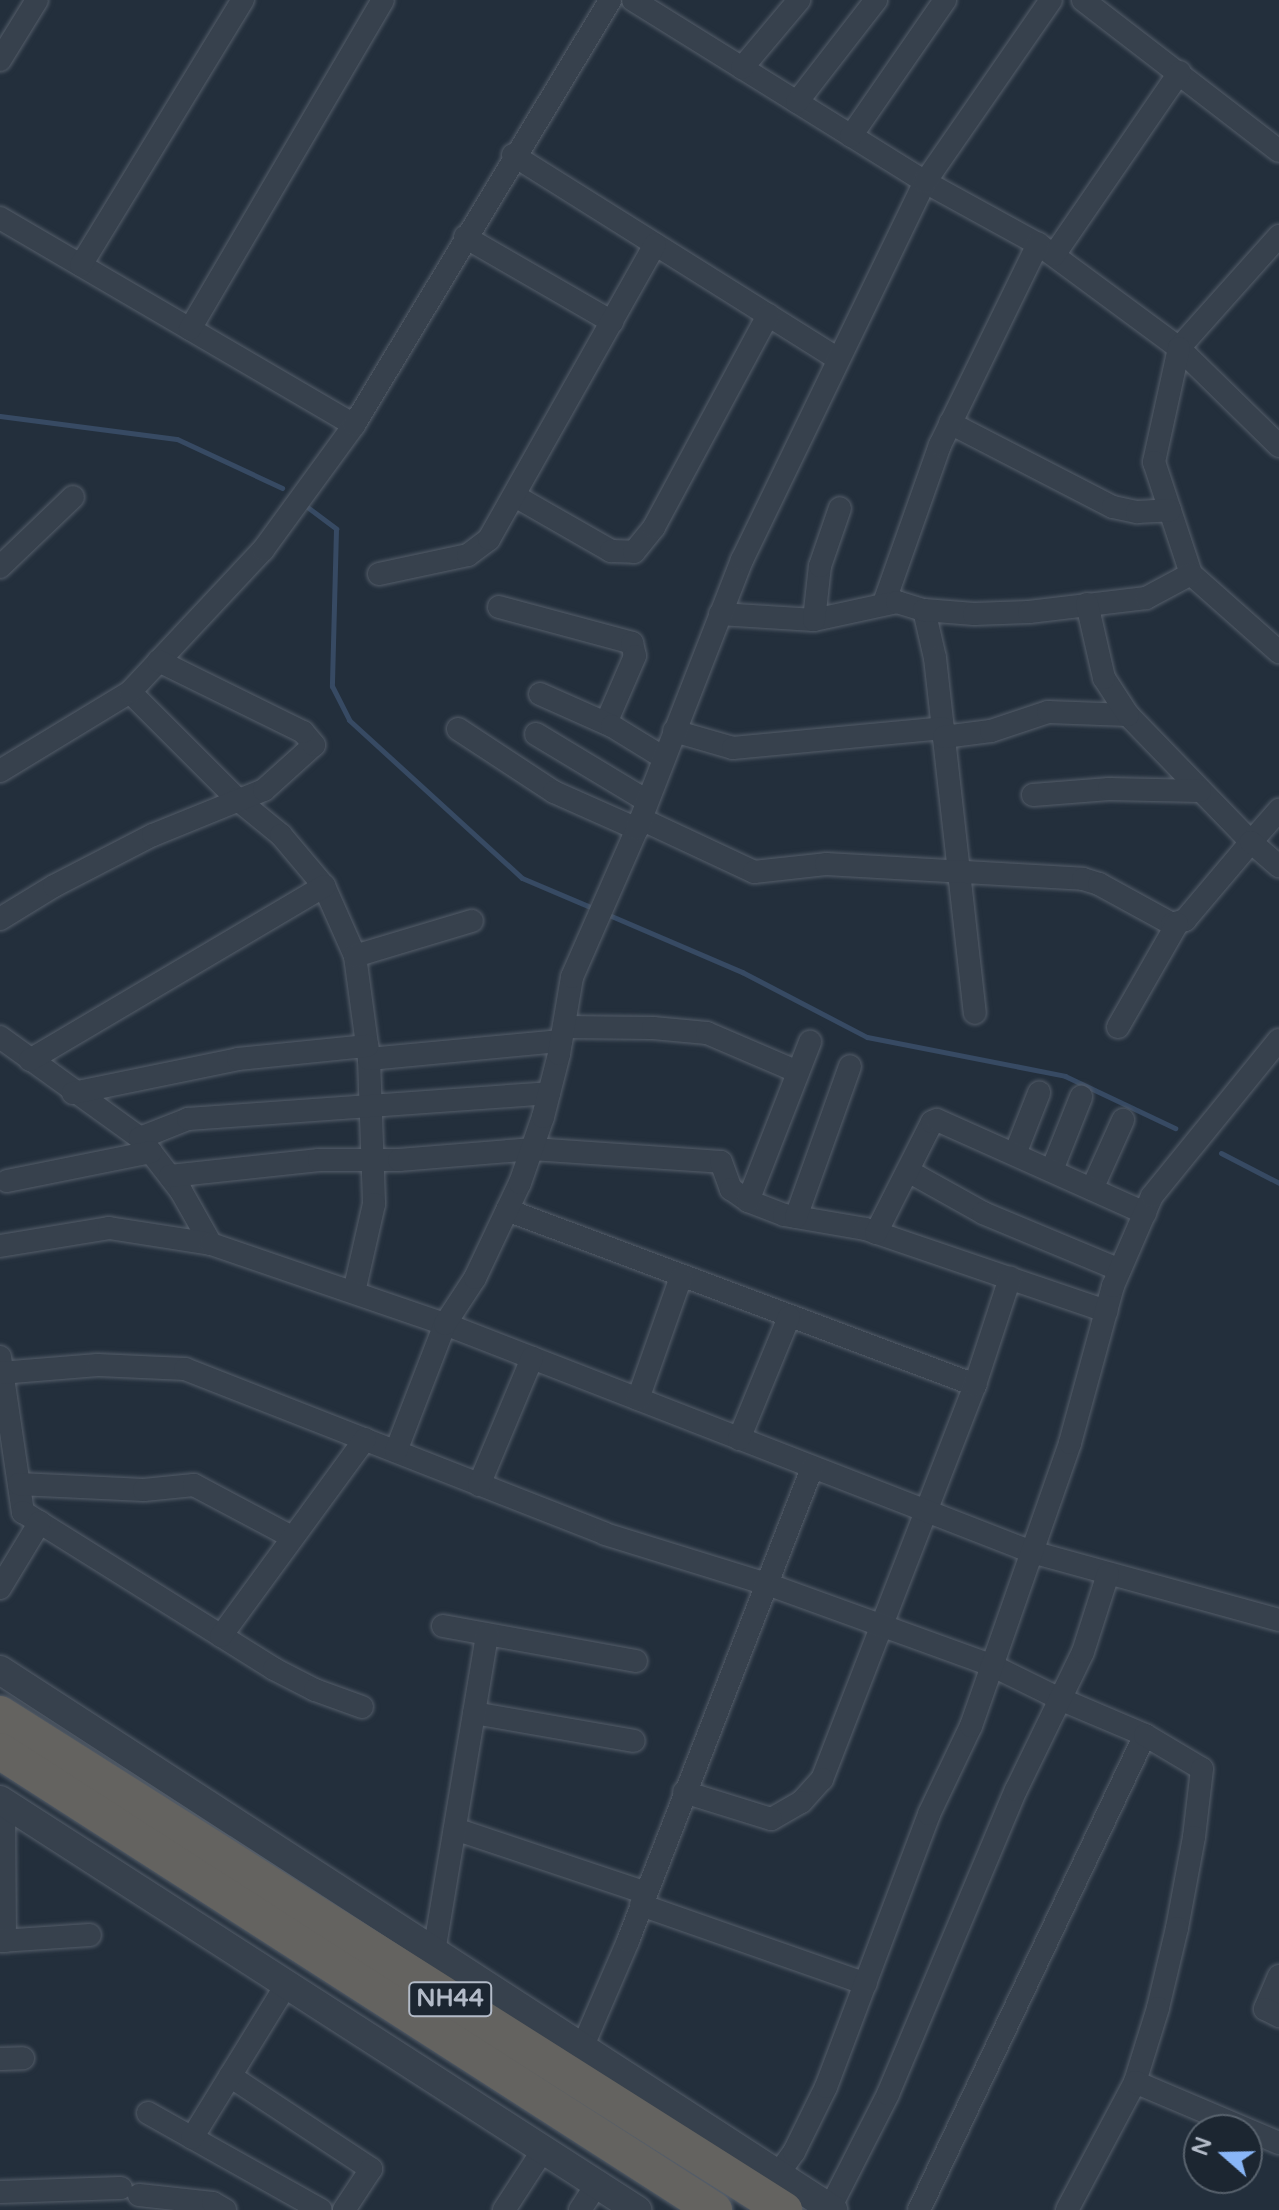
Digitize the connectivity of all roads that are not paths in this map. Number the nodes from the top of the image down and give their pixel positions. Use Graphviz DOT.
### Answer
graph roads {
  1 [pos="37,0"];
  2 [pos="243,0"];
  3 [pos="383,0"];
  4 [pos="610,0"];
  5 [pos="633,0"];
  6 [pos="799,0"];
  7 [pos="876,0"];
  8 [pos="945,0"];
  9 [pos="1051,0"];
  10 [pos="1083,0"];
  11 [pos="0,60"];
  12 [pos="742,68"];
  13 [pos="1180,72"];
  14 [pos="797,102"];
  15 [pos="851,136"];
  16 [pos="1279,151"];
  17 [pos="513,155"];
  18 [pos="925,182"];
  19 [pos="0,218"];
  20 [pos="1279,236"];
  21 [pos="465,237"];
  22 [pos="655,244"];
  23 [pos="1046,249"];
  24 [pos="81,265"];
  25 [pos="768,315"];
  26 [pos="612,322"];
  27 [pos="190,329"];
  28 [pos="1179,348"];
  29 [pos="838,359"];
  30 [pos="950,423"];
  31 [pos="354,425"];
  32 [pos="1279,446"];
  33 [pos="515,496"];
  34 [pos="73,497"];
  35 [pos="840,508"];
  36 [pos="1170,510"];
  37 [pos="0,567"];
  38 [pos="379,574"];
  39 [pos="1191,574"];
  40 [pos="884,603"];
  41 [pos="1087,604"];
  42 [pos="499,607"];
  43 [pos="924,610"];
  44 [pos="720,614"];
  45 [pos="814,620"];
  46 [pos="1279,652"];
  47 [pos="159,661"];
  48 [pos="130,692"];
  49 [pos="540,694"];
  50 [pos="1128,715"];
  51 [pos="606,723"];
  52 [pos="458,729"];
  53 [pos="674,731"];
  54 [pos="943,732"];
  55 [pos="536,734"];
  56 [pos="664,758"];
  57 [pos="0,771"];
  58 [pos="1200,791"];
  59 [pos="1033,795"];
  60 [pos="237,799"];
  61 [pos="1279,810"];
  62 [pos="642,816"];
  63 [pos="1251,842"];
  64 [pos="1279,866"];
  65 [pos="959,870"];
  66 [pos="324,886"];
  67 [pos="0,919"];
  68 [pos="472,921"];
  69 [pos="1177,924"];
  70 [pos="355,956"];
  71 [pos="975,1013"];
  72 [pos="1118,1027"];
  73 [pos="562,1034"];
  74 [pos="0,1037"];
  75 [pos="1279,1040"];
  76 [pos="810,1042"];
  77 [pos="368,1052"];
  78 [pos="30,1060"];
  79 [pos="850,1066"];
  80 [pos="798,1072"];
  81 [pos="73,1093"];
  82 [pos="549,1093"];
  83 [pos="1039,1093"];
  84 [pos="1081,1097"];
  85 [pos="370,1105"];
  86 [pos="1123,1120"];
  87 [pos="146,1145"];
  88 [pos="532,1149"];
  89 [pos="1015,1154"];
  90 [pos="372,1160"];
  91 [pos="1052,1170"];
  92 [pos="908,1171"];
  93 [pos="170,1176"];
  94 [pos="7,1181"];
  95 [pos="1092,1189"];
  96 [pos="748,1201"];
  97 [pos="507,1210"];
  98 [pos="1145,1213"];
  99 [pos="796,1217"];
  100 [pos="876,1233"];
  101 [pos="211,1244"];
  102 [pos="0,1246"];
  103 [pos="1120,1270"];
  104 [pos="681,1277"];
  105 [pos="1010,1278"];
  106 [pos="354,1292"];
  107 [pos="1106,1311"];
  108 [pos="789,1317"];
  109 [pos="445,1324"];
  110 [pos="532,1358"];
  111 [pos="1,1367"];
  112 [pos="975,1385"];
  113 [pos="638,1399"];
  114 [pos="365,1439"];
  115 [pos="739,1439"];
  116 [pos="396,1451"];
  117 [pos="812,1468"];
  118 [pos="19,1484"];
  119 [pos="479,1485"];
  120 [pos="927,1512"];
  121 [pos="40,1522"];
  122 [pos="292,1537"];
  123 [pos="1032,1552"];
  124 [pos="1108,1574"];
  125 [pos="767,1584"];
  126 [pos="0,1588"];
  127 [pos="1279,1620"];
  128 [pos="880,1623"];
  129 [pos="443,1626"];
  130 [pos="487,1634"];
  131 [pos="221,1636"];
  132 [pos="636,1661"];
  133 [pos="991,1665"];
  134 [pos="0,1670"];
  135 [pos="1060,1699"];
  136 [pos="362,1707"];
  137 [pos="474,1713"];
  138 [pos="0,1714"];
  139 [pos="1145,1735"];
  140 [pos="634,1741"];
  141 [pos="0,1751"];
  142 [pos="684,1792"];
  143 [pos="103,1800"];
  144 [pos="2,1801"];
  145 [pos="455,1829"];
  146 [pos="644,1899"];
  147 [pos="90,1935"];
  148 [pos="2,1941"];
  149 [pos="434,1952"];
  150 [pos="1279,1976"];
  151 [pos="866,1984"];
  152 [pos="286,1985"];
  153 [pos="1279,2016"];
  154 [pos="582,2048"];
  155 [pos="230,2076"];
  156 [pos="1135,2082"];
  157 [pos="148,2113"];
  158 [pos="192,2138"];
  159 [pos="1279,2143"];
  160 [pos="543,2150"];
  161 [pos="778,2174"];
  162 [pos="597,2184"];
  163 [pos="14,2198"];
  164 [pos="832,2209"];
  165 [pos="225,2210"];
  166 [pos="321,2210"];
  167 [pos="344,2210"];
  168 [pos="504,2210"];
  169 [pos="580,2210"];
  170 [pos="637,2210"];
  171 [pos="714,2210"];
  172 [pos="784,2210"];
  173 [pos="919,2210"];
  174 [pos="1067,2210"];
  1 -- 11 [label="street"];
  2 -- 24 [label="street"];
  3 -- 27 [label="street"];
  4 -- 17 [label="street"];
  5 -- 12 [label="street"];
  6 -- 12 [label="street"];
  7 -- 14 [label="street"];
  8 -- 15 [label="street"];
  9 -- 18 [label="street"];
  10 -- 13 [label="street"];
  12 -- 14 [label="street"];
  13 -- 16 [label="street"];
  13 -- 23 [label="street"];
  14 -- 15 [label="street"];
  15 -- 18 [label="street"];
  17 -- 21 [label="street"];
  17 -- 22 [label="street"];
  18 -- 23 [label="street"];
  18 -- 29 [label="street"];
  19 -- 24 [label="street"];
  20 -- 28 [label="street"];
  21 -- 26 [label="street"];
  21 -- 31 [label="street"];
  22 -- 25 [label="street"];
  22 -- 26 [label="street"];
  23 -- 28 [label="street"];
  23 -- 30 [label="street"];
  24 -- 27 [label="street"];
  25 -- 29 [label="street"];
  25 -- 33 [label="street"];
  26 -- 33 [label="street"];
  27 -- 31 [label="street"];
  28 -- 32 [label="street"];
  28 -- 36 [label="street"];
  29 -- 44 [label="street"];
  30 -- 36 [label="street"];
  30 -- 40 [label="street"];
  31 -- 47 [label="street"];
  33 -- 38 [label="street"];
  34 -- 37 [label="street"];
  35 -- 45 [label="street"];
  36 -- 39 [label="street"];
  39 -- 41 [label="street"];
  39 -- 46 [label="street"];
  40 -- 43 [label="street"];
  40 -- 45 [label="street"];
  41 -- 43 [label="street"];
  41 -- 50 [label="street"];
  42 -- 51 [label="street"];
  43 -- 54 [label="street"];
  44 -- 45 [label="street"];
  44 -- 53 [label="street"];
  47 -- 48 [label="street"];
  47 -- 60 [label="street"];
  48 -- 57 [label="street"];
  48 -- 60 [label="street"];
  49 -- 51 [label="street"];
  50 -- 54 [label="street"];
  50 -- 58 [label="street"];
  51 -- 56 [label="street"];
  52 -- 62 [label="street"];
  53 -- 54 [label="street"];
  53 -- 56 [label="street"];
  54 -- 65 [label="street"];
  55 -- 62 [label="street"];
  56 -- 62 [label="street"];
  58 -- 59 [label="street"];
  58 -- 63 [label="street"];
  60 -- 66 [label="street"];
  60 -- 67 [label="street"];
  61 -- 63 [label="street"];
  62 -- 65 [label="street"];
  62 -- 73 [label="street"];
  63 -- 64 [label="street"];
  63 -- 69 [label="street"];
  65 -- 69 [label="street"];
  65 -- 71 [label="street"];
  66 -- 70 [label="street"];
  66 -- 78 [label="street"];
  68 -- 70 [label="street"];
  69 -- 72 [label="street"];
  70 -- 77 [label="street"];
  73 -- 77 [label="street"];
  73 -- 80 [label="street"];
  73 -- 82 [label="street"];
  74 -- 78 [label="street"];
  75 -- 98 [label="street"];
  76 -- 80 [label="street"];
  77 -- 81 [label="street"];
  77 -- 85 [label="street"];
  78 -- 81 [label="street"];
  79 -- 99 [label="street"];
  80 -- 96 [label="street"];
  81 -- 87 [label="street"];
  82 -- 85 [label="street"];
  82 -- 88 [label="street"];
  83 -- 89 [label="street"];
  84 -- 91 [label="street"];
  85 -- 87 [label="street"];
  85 -- 90 [label="street"];
  86 -- 95 [label="street"];
  87 -- 93 [label="street"];
  87 -- 94 [label="street"];
  88 -- 90 [label="street"];
  88 -- 96 [label="street"];
  88 -- 97 [label="street"];
  89 -- 91 [label="street"];
  89 -- 92 [label="street"];
  90 -- 93 [label="street"];
  90 -- 106 [label="street"];
  91 -- 95 [label="street"];
  92 -- 100 [label="street"];
  92 -- 103 [label="street"];
  93 -- 101 [label="street"];
  95 -- 98 [label="street"];
  96 -- 99 [label="street"];
  97 -- 104 [label="street"];
  97 -- 109 [label="street"];
  98 -- 103 [label="street"];
  99 -- 100 [label="street"];
  100 -- 105 [label="street"];
  101 -- 102 [label="street"];
  101 -- 106 [label="street"];
  103 -- 107 [label="street"];
  104 -- 108 [label="street"];
  104 -- 113 [label="street"];
  105 -- 107 [label="street"];
  105 -- 112 [label="street"];
  106 -- 109 [label="street"];
  107 -- 123 [label="street"];
  108 -- 112 [label="street"];
  108 -- 115 [label="street"];
  109 -- 110 [label="street"];
  109 -- 116 [label="street"];
  110 -- 113 [label="street"];
  110 -- 119 [label="street"];
  111 -- 114 [label="street"];
  111 -- 118 [label="street"];
  112 -- 120 [label="street"];
  113 -- 115 [label="street"];
  114 -- 116 [label="street"];
  114 -- 122 [label="street"];
  115 -- 117 [label="street"];
  116 -- 119 [label="street"];
  117 -- 120 [label="street"];
  117 -- 125 [label="street"];
  118 -- 121 [label="street"];
  118 -- 122 [label="street"];
  119 -- 125 [label="street"];
  120 -- 123 [label="street"];
  120 -- 128 [label="street"];
  121 -- 126 [label="street"];
  121 -- 131 [label="street"];
  122 -- 131 [label="street"];
  123 -- 124 [label="street"];
  123 -- 133 [label="street"];
  124 -- 127 [label="street"];
  124 -- 135 [label="street"];
  125 -- 128 [label="street"];
  125 -- 142 [label="street"];
  128 -- 133 [label="street"];
  128 -- 142 [label="street"];
  129 -- 130 [label="street"];
  130 -- 132 [label="street"];
  130 -- 137 [label="street"];
  131 -- 136 [label="street"];
  133 -- 135 [label="street"];
  133 -- 151 [label="street"];
  134 -- 149 [label="street"];
  135 -- 139 [label="street"];
  135 -- 164 [label="street"];
  137 -- 140 [label="street"];
  137 -- 145 [label="street"];
  138 -- 143 [label="highway, NH44"];
  139 -- 156 [label="street"];
  139 -- 173 [label="street"];
  141 -- 143 [label="highway, NH44"];
  142 -- 146 [label="street"];
  143 -- 171 [label="highway, NH44"];
  143 -- 172 [label="highway, NH44"];
  144 -- 148 [label="street"];
  144 -- 152 [label="street"];
  145 -- 146 [label="street"];
  145 -- 149 [label="street"];
  146 -- 151 [label="street"];
  146 -- 154 [label="street"];
  147 -- 148 [label="street"];
  149 -- 154 [label="street"];
  150 -- 153 [label="street"];
  151 -- 161 [label="street"];
  152 -- 155 [label="street"];
  152 -- 160 [label="street"];
  154 -- 161 [label="street"];
  155 -- 158 [label="street"];
  155 -- 167 [label="street"];
  156 -- 159 [label="street"];
  156 -- 174 [label="street"];
  157 -- 158 [label="street"];
  158 -- 166 [label="street"];
  160 -- 162 [label="street"];
  160 -- 168 [label="street"];
  161 -- 164 [label="street"];
  162 -- 169 [label="street"];
  162 -- 170 [label="street"];
  163 -- 165 [label="street"];
}
